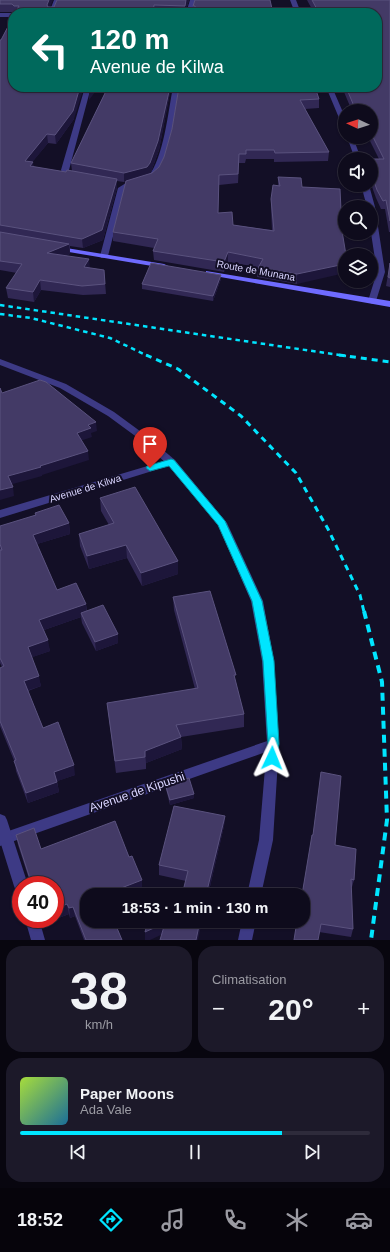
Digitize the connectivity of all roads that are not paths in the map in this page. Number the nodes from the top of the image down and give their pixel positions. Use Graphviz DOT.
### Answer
graph roads {
  1 [pos="87,92"];
  2 [pos="175,92"];
  3 [pos="331,92"];
  4 [pos="338,108"];
  5 [pos="85,178"];
  6 [pos="116,185"];
  7 [pos="124,186"];
  8 [pos="376,240"];
  9 [pos="52,247"];
  10 [pos="104,256"];
  11 [pos="173,267"];
  12 [pos="204,272"];
  13 [pos="372,301"];
  14 [pos="390,304"];
  15 [pos="0,362"];
  16 [pos="171,462"];
  17 [pos="0,514"];
  18 [pos="273,744"];
  19 [pos="0,820"];
  20 [pos="3,838"];
  21 [pos="17,876"];
  22 [pos="256,888"];
  23 [pos="35,928"];
  24 [pos="248,928"];
  25 [pos="38,940"];
  26 [pos="245,940"];
  1 -- 5 [label="street"];
  2 -- 7 [label="street"];
  3 -- 4 [label="street"];
  6 -- 7 [label="street"];
  7 -- 10 [label="street"];
  8 -- 13 [label="street"];
  9 -- 10 [label="main road"];
  10 -- 11 [label="main road"];
  12 -- 13 [label="main road, Route de Munana"];
  13 -- 14 [label="main road, Route de Munana"];
  15 -- 16 [label="street"];
  16 -- 17 [label="street, Avenue de Kilwa"];
  16 -- 18 [label="street"];
  18 -- 20 [label="street, Avenue de Kipushi"];
  18 -- 22 [label="street"];
  19 -- 20 [label="street"];
  20 -- 21 [label="street"];
  23 -- 25 [label="street"];
  24 -- 26 [label="street"];
}
